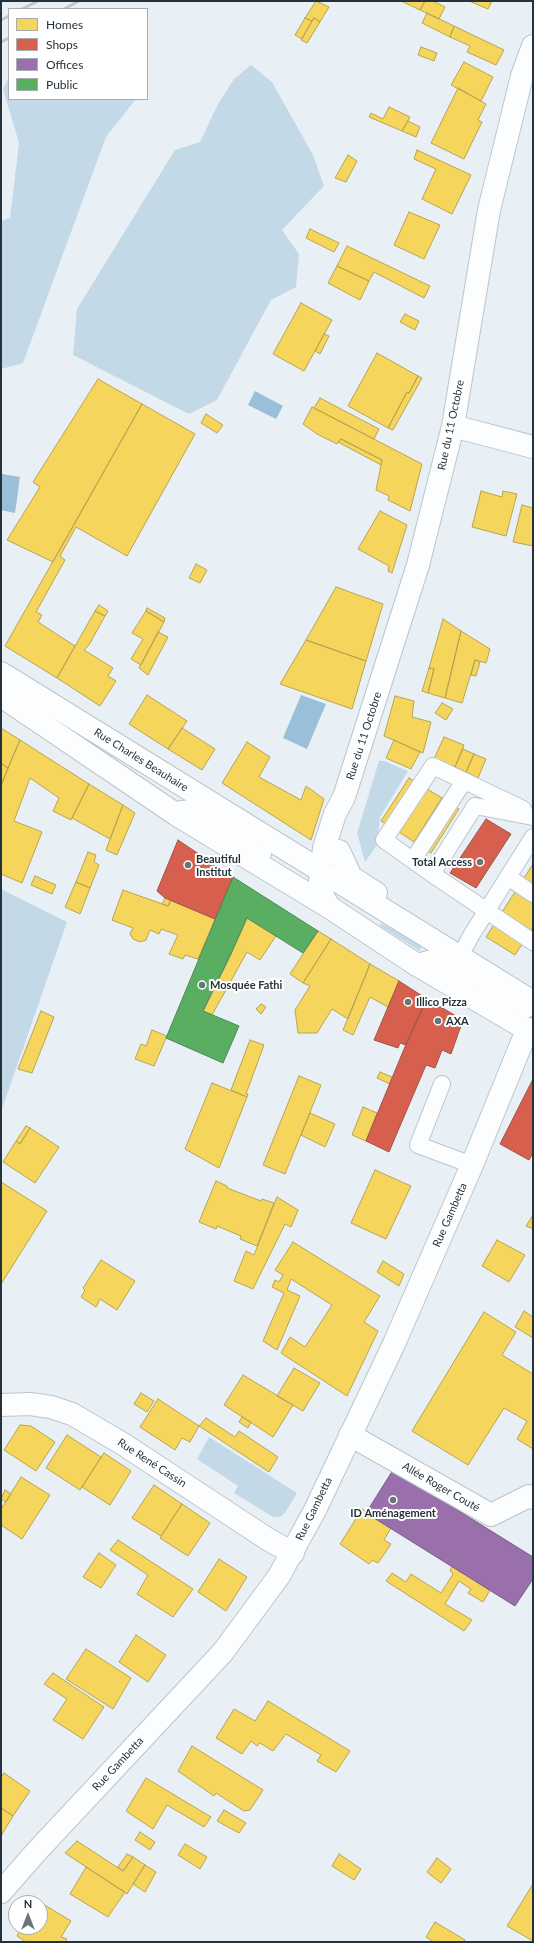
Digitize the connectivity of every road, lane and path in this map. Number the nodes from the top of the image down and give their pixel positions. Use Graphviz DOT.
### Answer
graph roads {
  1 [pos="533,46"];
  2 [pos="453,426"];
  3 [pos="533,446"];
  4 [pos="1,673"];
  5 [pos="1,696"];
  6 [pos="464,781"];
  7 [pos="533,814"];
  8 [pos="533,817"];
  9 [pos="532,843"];
  10 [pos="331,849"];
  11 [pos="413,860"];
  12 [pos="304,861"];
  13 [pos="432,874"];
  14 [pos="508,877"];
  15 [pos="533,894"];
  16 [pos="324,898"];
  17 [pos="487,910"];
  18 [pos="406,923"];
  19 [pos="533,942"];
  20 [pos="460,973"];
  21 [pos="533,1003"];
  22 [pos="527,1037"];
  23 [pos="442,1084"];
  24 [pos="472,1165"];
  25 [pos="1,1405"];
  26 [pos="350,1435"];
  27 [pos="533,1498"];
  28 [pos="293,1553"];
  29 [pos="1,1892"];
  1 -- 2 [label="main road, Rue du 11 Octobre"];
  2 -- 3 [label="main road"];
  2 -- 10 [label="main road, Rue du 11 Octobre"];
  4 -- 12 [label="main road, Rue Charles Beauhaire"];
  5 -- 16 [label="main road"];
  6 -- 7 [label="lane"];
  6 -- 11 [label="lane"];
  6 -- 11 [label="lane"];
  8 -- 13 [label="lane"];
  9 -- 14 [label="lane"];
  10 -- 12 [label="main road"];
  10 -- 16 [label="main road, Rue du 11 Octobre"];
  10 -- 18 [label="main road"];
  11 -- 13 [label="lane"];
  12 -- 18 [label="main road, Rue Charles Beauhaire"];
  13 -- 17 [label="lane"];
  14 -- 15 [label="lane"];
  14 -- 17 [label="lane"];
  16 -- 20 [label="main road"];
  17 -- 19 [label="lane"];
  17 -- 20 [label="lane"];
  18 -- 20 [label="main road, Rue Charles Beauhaire"];
  20 -- 21 [label="main road"];
  20 -- 22 [label="main road"];
  22 -- 24 [label="main road, Rue Gambetta"];
  23 -- 24 [label="lane"];
  24 -- 26 [label="main road, Rue Gambetta"];
  25 -- 28 [label="main road, Rue René Cassin"];
  26 -- 27 [label="main road, Allée Roger Couté"];
  26 -- 28 [label="main road, Rue Gambetta"];
  28 -- 29 [label="main road, Rue Gambetta"];
}
